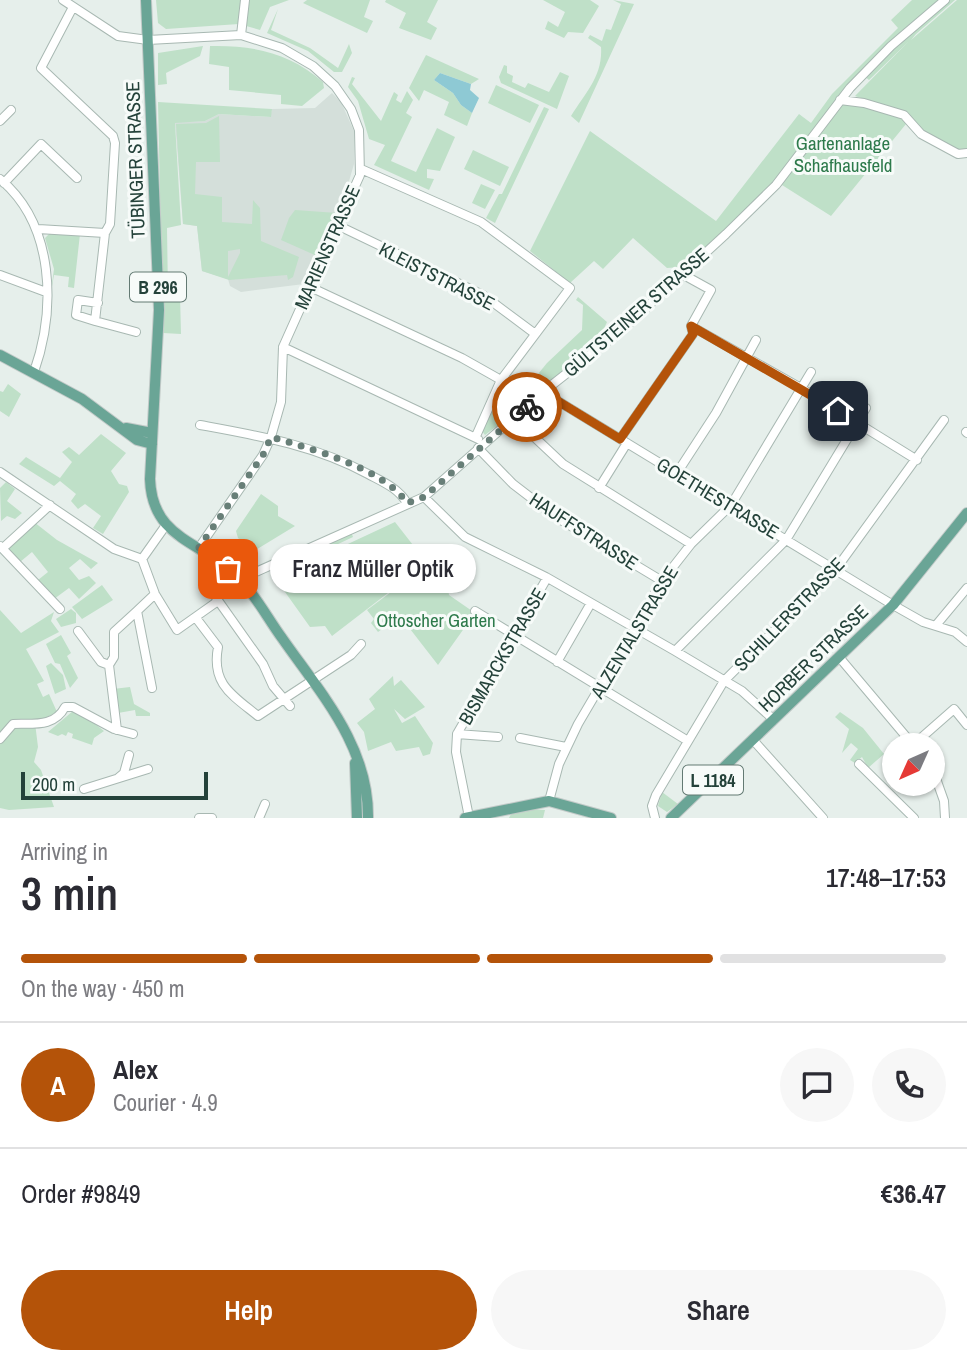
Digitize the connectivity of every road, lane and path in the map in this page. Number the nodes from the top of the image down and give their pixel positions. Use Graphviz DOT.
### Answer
graph roads {
  1 [pos="63,0"];
  2 [pos="146,0"];
  3 [pos="945,0"];
  4 [pos="245,3"];
  5 [pos="73,7"];
  6 [pos="242,35"];
  7 [pos="148,40"];
  8 [pos="840,100"];
  9 [pos="11,110"];
  10 [pos="0,121"];
  11 [pos="54,140"];
  12 [pos="41,144"];
  13 [pos="967,153"];
  14 [pos="361,169"];
  15 [pos="77,178"];
  16 [pos="2,181"];
  17 [pos="337,225"];
  18 [pos="38,229"];
  19 [pos="105,233"];
  20 [pos="682,274"];
  21 [pos="0,275"];
  22 [pos="309,286"];
  23 [pos="46,292"];
  24 [pos="98,303"];
  25 [pos="95,321"];
  26 [pos="691,326"];
  27 [pos="136,332"];
  28 [pos="534,333"];
  29 [pos="756,340"];
  30 [pos="283,347"];
  31 [pos="0,355"];
  32 [pos="747,356"];
  33 [pos="34,372"];
  34 [pos="811,372"];
  35 [pos="501,380"];
  36 [pos="802,388"];
  37 [pos="543,392"];
  38 [pos="866,408"];
  39 [pos="514,418"];
  40 [pos="944,420"];
  41 [pos="857,423"];
  42 [pos="200,425"];
  43 [pos="476,436"];
  44 [pos="271,437"];
  45 [pos="152,438"];
  46 [pos="623,441"];
  47 [pos="480,447"];
  48 [pos="917,460"];
  49 [pos="0,472"];
  50 [pos="677,473"];
  51 [pos="599,488"];
  52 [pos="424,497"];
  53 [pos="407,503"];
  54 [pos="50,505"];
  55 [pos="731,505"];
  56 [pos="967,513"];
  57 [pos="166,524"];
  58 [pos="786,540"];
  59 [pos="691,544"];
  60 [pos="1,547"];
  61 [pos="198,549"];
  62 [pos="142,559"];
  63 [pos="217,561"];
  64 [pos="836,569"];
  65 [pos="547,578"];
  66 [pos="240,579"];
  67 [pos="662,581"];
  68 [pos="967,589"];
  69 [pos="155,594"];
  70 [pos="218,601"];
  71 [pos="592,603"];
  72 [pos="893,605"];
  73 [pos="60,609"];
  74 [pos="137,611"];
  75 [pos="475,611"];
  76 [pos="196,618"];
  77 [pos="937,624"];
  78 [pos="635,628"];
  79 [pos="78,631"];
  80 [pos="516,637"];
  81 [pos="967,642"];
  82 [pos="361,644"];
  83 [pos="675,651"];
  84 [pos="839,657"];
  85 [pos="557,662"];
  86 [pos="109,665"];
  87 [pos="313,681"];
  88 [pos="724,681"];
  89 [pos="152,688"];
  90 [pos="599,688"];
  91 [pos="285,698"];
  92 [pos="290,706"];
  93 [pos="774,720"];
  94 [pos="967,725"];
  95 [pos="117,730"];
  96 [pos="904,733"];
  97 [pos="927,733"];
  98 [pos="133,734"];
  99 [pos="457,734"];
  100 [pos="498,737"];
  101 [pos="520,738"];
  102 [pos="0,739"];
  103 [pos="688,741"];
  104 [pos="754,741"];
  105 [pos="352,745"];
  106 [pos="566,747"];
  107 [pos="129,755"];
  108 [pos="859,764"];
  109 [pos="148,769"];
  110 [pos="116,780"];
  111 [pos="84,789"];
  112 [pos="942,796"];
  113 [pos="549,801"];
  114 [pos="265,804"];
  115 [pos="489,811"];
  116 [pos="200,817"];
  117 [pos="467,817"];
  118 [pos="212,818"];
  119 [pos="259,818"];
  120 [pos="357,818"];
  121 [pos="368,818"];
  122 [pos="501,818"];
  123 [pos="611,818"];
  124 [pos="654,818"];
  125 [pos="671,818"];
  126 [pos="823,818"];
  127 [pos="914,818"];
  128 [pos="945,818"];
  1 -- 5 [label="street, MARIENSTRASSE"];
  2 -- 7 [label="main road, TÜBINGER STRASSE"];
  3 -- 8 [label="street, GÜLTSTEINER STRASSE"];
  4 -- 6 [label="street"];
  5 -- 7 [label="street, MARIENSTRASSE"];
  5 -- 19 [label="street"];
  6 -- 7 [label="street, MARIENSTRASSE"];
  6 -- 14 [label="street, MARIENSTRASSE"];
  7 -- 45 [label="main road, TÜBINGER STRASSE / B 296"];
  8 -- 13 [label="street"];
  8 -- 20 [label="street, GÜLTSTEINER STRASSE"];
  9 -- 10 [label="street"];
  11 -- 12 [label="street"];
  12 -- 15 [label="street"];
  12 -- 16 [label="street"];
  14 -- 17 [label="street, MARIENSTRASSE"];
  14 -- 28 [label="street"];
  16 -- 18 [label="street"];
  17 -- 22 [label="street, MARIENSTRASSE"];
  17 -- 28 [label="street, KLEISTSTRASSE"];
  18 -- 19 [label="street"];
  18 -- 23 [label="street"];
  19 -- 24 [label="street"];
  20 -- 26 [label="street"];
  20 -- 37 [label="street, GÜLTSTEINER STRASSE"];
  21 -- 23 [label="street"];
  22 -- 30 [label="street, MARIENSTRASSE"];
  22 -- 35 [label="street"];
  23 -- 33 [label="street"];
  24 -- 25 [label="street"];
  24 -- 25 [label="street"];
  25 -- 27 [label="street"];
  26 -- 32 [label="street"];
  26 -- 46 [label="street"];
  28 -- 35 [label="street"];
  29 -- 32 [label="street"];
  30 -- 43 [label="street"];
  30 -- 44 [label="street, MARIENSTRASSE"];
  31 -- 33 [label="main road"];
  32 -- 36 [label="street"];
  32 -- 50 [label="street"];
  33 -- 45 [label="main road"];
  34 -- 36 [label="street, ALZENTALSTRASSE"];
  35 -- 43 [label="street"];
  36 -- 41 [label="street"];
  36 -- 55 [label="street, ALZENTALSTRASSE"];
  37 -- 39 [label="street, GÜLTSTEINER STRASSE"];
  37 -- 46 [label="street, GOETHESTRASSE"];
  38 -- 41 [label="street"];
  39 -- 47 [label="street, GÜLTSTEINER STRASSE"];
  39 -- 51 [label="street"];
  40 -- 48 [label="street, SCHILLERSTRASSE"];
  41 -- 48 [label="street"];
  41 -- 58 [label="street"];
  42 -- 44 [label="street"];
  43 -- 47 [label="street, HAUFFSTRASSE"];
  44 -- 53 [label="street"];
  44 -- 61 [label="street, MARIENSTRASSE"];
  45 -- 57 [label="main road, TÜBINGER STRASSE / B 296"];
  46 -- 50 [label="street, GOETHESTRASSE"];
  46 -- 51 [label="street"];
  47 -- 52 [label="street, GÜLTSTEINER STRASSE"];
  47 -- 67 [label="street, HAUFFSTRASSE"];
  48 -- 64 [label="street, SCHILLERSTRASSE"];
  49 -- 54 [label="street"];
  50 -- 55 [label="street, GOETHESTRASSE"];
  51 -- 59 [label="street"];
  52 -- 53 [label="street, GÜLTSTEINER STRASSE"];
  52 -- 65 [label="street"];
  53 -- 66 [label="street, GÜLTSTEINER STRASSE"];
  54 -- 60 [label="street"];
  54 -- 62 [label="street"];
  55 -- 58 [label="street, GOETHESTRASSE"];
  55 -- 59 [label="street, ALZENTALSTRASSE"];
  56 -- 72 [label="main road, HORBER STRASSE / L 1184"];
  57 -- 61 [label="main road"];
  57 -- 62 [label="street"];
  58 -- 64 [label="street, GOETHESTRASSE"];
  58 -- 83 [label="street"];
  59 -- 67 [label="street, ALZENTALSTRASSE"];
  60 -- 73 [label="street"];
  61 -- 63 [label="main road"];
  62 -- 69 [label="street"];
  63 -- 66 [label="main road"];
  63 -- 70 [label="street"];
  64 -- 72 [label="street, GOETHESTRASSE"];
  64 -- 88 [label="street, SCHILLERSTRASSE"];
  65 -- 71 [label="street"];
  65 -- 80 [label="street, BISMARCKSTRASSE"];
  66 -- 87 [label="main road"];
  67 -- 78 [label="street, ALZENTALSTRASSE"];
  68 -- 77 [label="street"];
  69 -- 74 [label="street"];
  69 -- 76 [label="street"];
  70 -- 76 [label="street"];
  70 -- 91 [label="street"];
  71 -- 78 [label="street"];
  71 -- 85 [label="street"];
  72 -- 77 [label="street, GOETHESTRASSE"];
  72 -- 84 [label="main road, HORBER STRASSE / L 1184"];
  74 -- 86 [label="street"];
  74 -- 89 [label="street"];
  75 -- 80 [label="street"];
  76 -- 91 [label="street"];
  77 -- 81 [label="street, GOETHESTRASSE"];
  78 -- 83 [label="street"];
  78 -- 90 [label="street, ALZENTALSTRASSE"];
  79 -- 86 [label="street"];
  80 -- 85 [label="street"];
  80 -- 99 [label="street, BISMARCKSTRASSE"];
  82 -- 87 [label="street"];
  83 -- 88 [label="street"];
  84 -- 93 [label="main road, HORBER STRASSE / L 1184"];
  84 -- 96 [label="street"];
  85 -- 90 [label="street"];
  86 -- 95 [label="street"];
  87 -- 91 [label="street"];
  87 -- 105 [label="main road"];
  88 -- 93 [label="street"];
  88 -- 103 [label="street, SCHILLERSTRASSE"];
  90 -- 103 [label="street"];
  90 -- 106 [label="street, ALZENTALSTRASSE"];
  91 -- 92 [label="street"];
  93 -- 104 [label="main road, HORBER STRASSE / L 1184"];
  94 -- 97 [label="street"];
  95 -- 98 [label="street"];
  95 -- 102 [label="street"];
  99 -- 100 [label="street"];
  99 -- 117 [label="street, BISMARCKSTRASSE"];
  101 -- 106 [label="street"];
  103 -- 124 [label="street, SCHILLERSTRASSE"];
  104 -- 125 [label="main road, HORBER STRASSE / L 1184"];
  104 -- 126 [label="street"];
  105 -- 120 [label="main road"];
  105 -- 121 [label="main road"];
  106 -- 113 [label="street, ALZENTALSTRASSE"];
  107 -- 110 [label="street"];
  108 -- 127 [label="street"];
  109 -- 110 [label="street"];
  110 -- 111 [label="street"];
  112 -- 128 [label="street"];
  113 -- 115 [label="main road"];
  113 -- 123 [label="main road"];
  114 -- 119 [label="street"];
  115 -- 117 [label="main road"];
  115 -- 122 [label="street"];
  116 -- 118 [label="street"];
}
